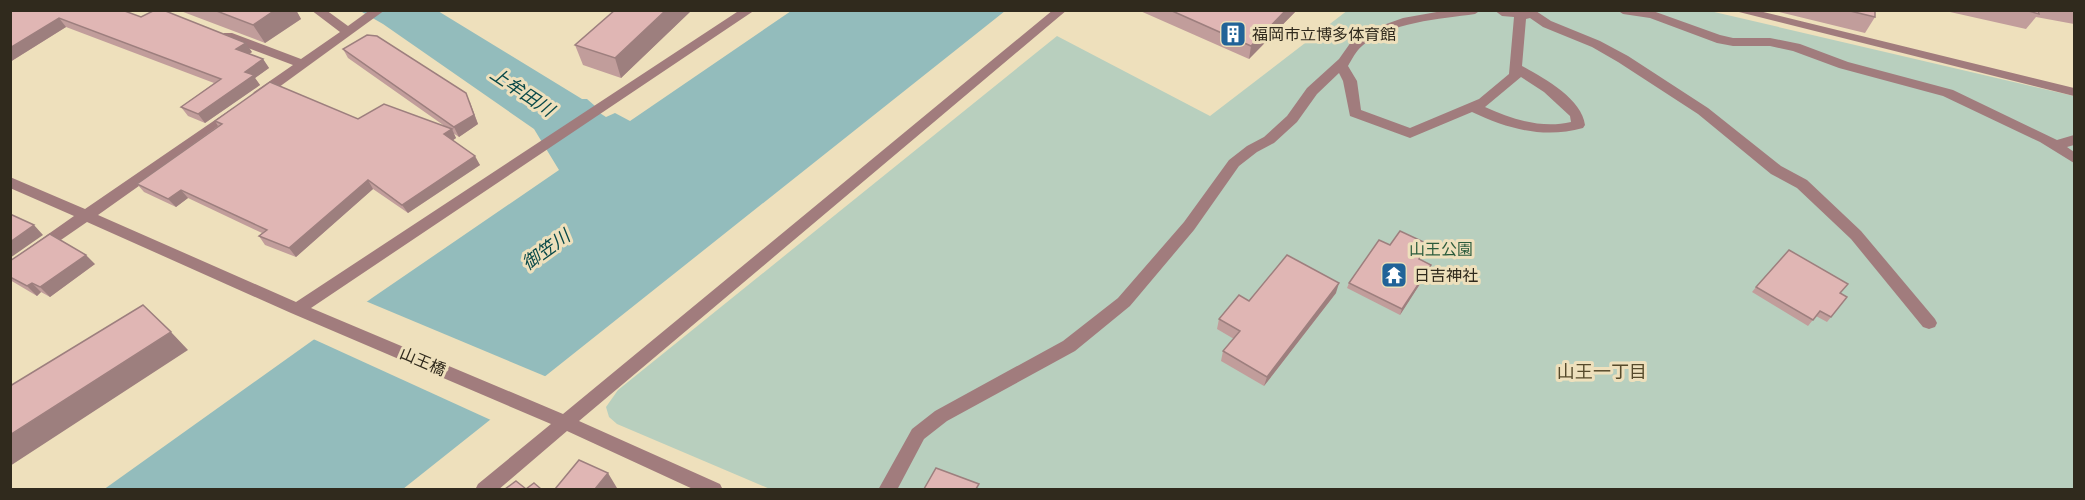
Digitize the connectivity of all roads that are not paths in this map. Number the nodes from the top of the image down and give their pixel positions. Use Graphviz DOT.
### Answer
graph roads {
  1 [pos="316,10"];
  2 [pos="379,10"];
  3 [pos="748,10"];
  4 [pos="1061,10"];
  5 [pos="1475,10"];
  6 [pos="1500,10"];
  7 [pos="1623,10"];
  8 [pos="1744,11"];
  9 [pos="1531,13"];
  10 [pos="213,31"];
  11 [pos="348,32"];
  12 [pos="303,64"];
  13 [pos="1341,65"];
  14 [pos="1516,68"];
  15 [pos="2074,92"];
  16 [pos="1473,107"];
  17 [pos="2074,140"];
  18 [pos="2055,146"];
  19 [pos="2074,158"];
  20 [pos="10,182"];
  21 [pos="88,216"];
  22 [pos="10,269"];
  23 [pos="304,311"];
  24 [pos="1929,324"];
  25 [pos="566,422"];
  26 [pos="484,489"];
  27 [pos="714,489"];
  28 [pos="887,489"];
  1 -- 11 [label="street"];
  2 -- 11 [label="street"];
  3 -- 23 [label="street"];
  4 -- 25 [label="street"];
  5 -- 13 [label="street"];
  6 -- 9 [label="street"];
  7 -- 18 [label="street"];
  8 -- 15 [label="street"];
  9 -- 14 [label="street"];
  9 -- 24 [label="street"];
  10 -- 12 [label="street"];
  11 -- 12 [label="street"];
  12 -- 21 [label="street"];
  13 -- 16 [label="street"];
  13 -- 28 [label="street"];
  14 -- 16 [label="street"];
  14 -- 16 [label="street"];
  17 -- 18 [label="street"];
  18 -- 19 [label="street"];
  20 -- 21 [label="street, 山王橋"];
  21 -- 22 [label="street"];
  21 -- 23 [label="street, 山王橋"];
  23 -- 25 [label="street, 山王橋"];
  25 -- 26 [label="street"];
  25 -- 27 [label="street, 山王橋"];
}
